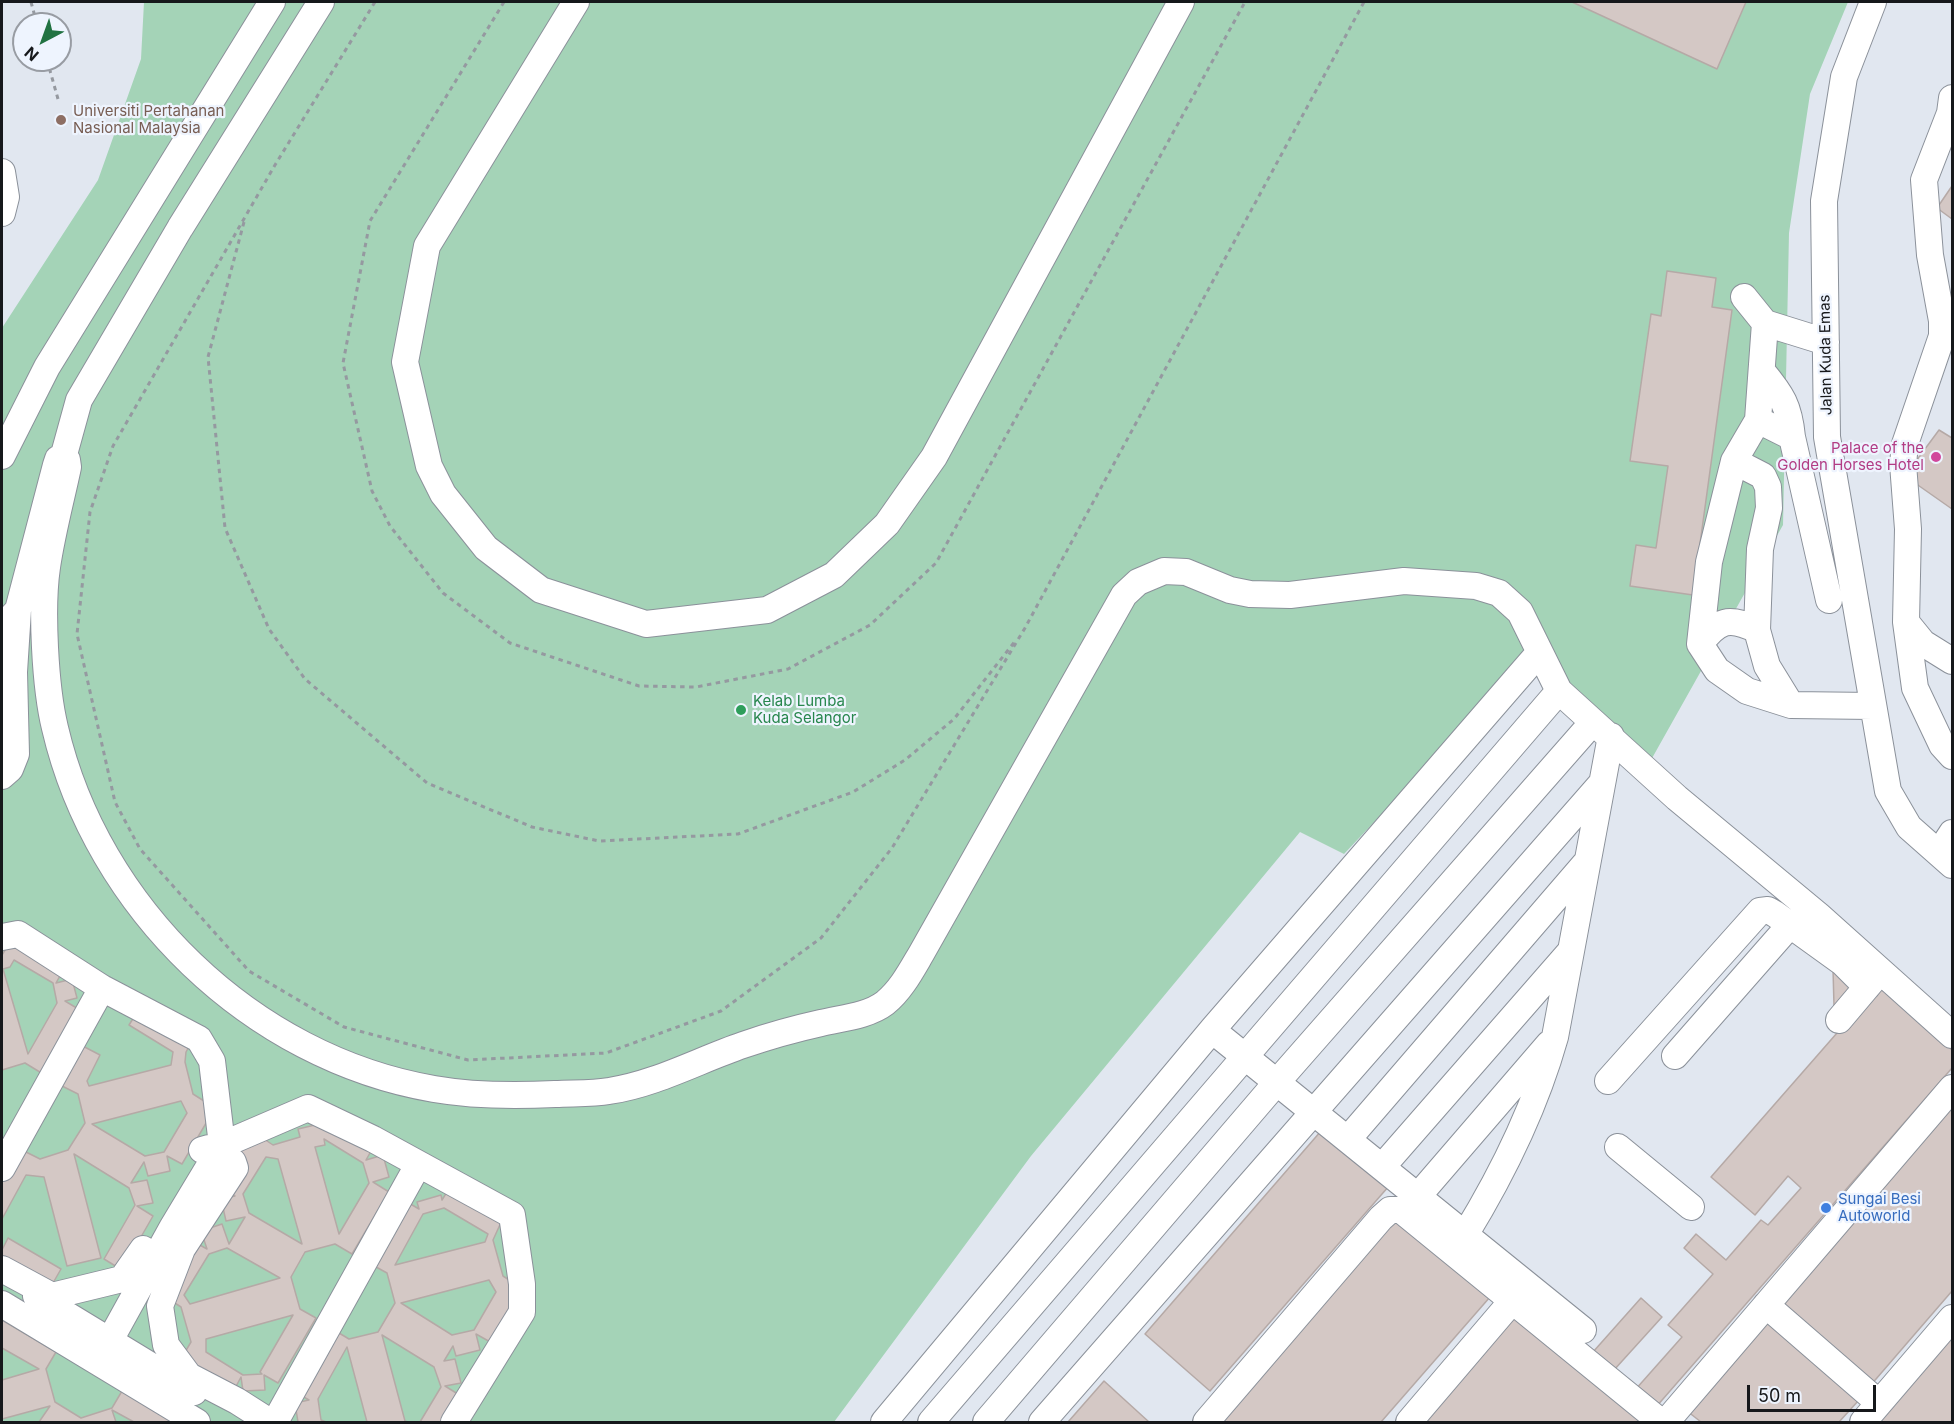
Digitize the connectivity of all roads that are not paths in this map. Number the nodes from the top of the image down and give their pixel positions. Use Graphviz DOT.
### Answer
graph roads {
  1 [pos="272,2"];
  2 [pos="321,2"];
  3 [pos="576,2"];
  4 [pos="1181,2"];
  5 [pos="1873,2"];
  6 [pos="1953,98"];
  7 [pos="2,172"];
  8 [pos="2,213"];
  9 [pos="1744,297"];
  10 [pos="1766,323"];
  11 [pos="1826,342"];
  12 [pos="1762,371"];
  13 [pos="1758,420"];
  14 [pos="1792,437"];
  15 [pos="2,456"];
  16 [pos="63,458"];
  17 [pos="1734,461"];
  18 [pos="1829,600"];
  19 [pos="10,619"];
  20 [pos="1906,622"];
  21 [pos="1757,630"];
  22 [pos="1700,644"];
  23 [pos="1539,653"];
  24 [pos="1953,660"];
  25 [pos="1559,691"];
  26 [pos="1791,705"];
  27 [pos="1873,706"];
  28 [pos="1602,729"];
  29 [pos="1953,756"];
  30 [pos="2,776"];
  31 [pos="1601,784"];
  32 [pos="1948,850"];
  33 [pos="1586,863"];
  34 [pos="1789,925"];
  35 [pos="2,937"];
  36 [pos="1569,953"];
  37 [pos="1873,980"];
  38 [pos="102,988"];
  39 [pos="1839,1020"];
  40 [pos="1212,1030"];
  41 [pos="1953,1035"];
  42 [pos="1555,1037"];
  43 [pos="1702,1050"];
  44 [pos="1675,1056"];
  45 [pos="1247,1057"];
  46 [pos="1277,1082"];
  47 [pos="1616,1085"];
  48 [pos="1953,1088"];
  49 [pos="1315,1112"];
  50 [pos="1348,1140"];
  51 [pos="1618,1147"];
  52 [pos="219,1149"];
  53 [pos="418,1165"];
  54 [pos="1382,1167"];
  55 [pos="2,1168"];
  56 [pos="1418,1196"];
  57 [pos="1691,1207"];
  58 [pos="1465,1234"];
  59 [pos="2,1269"];
  60 [pos="2,1277"];
  61 [pos="1513,1300"];
  62 [pos="2,1305"];
  63 [pos="1766,1305"];
  64 [pos="1953,1318"];
  65 [pos="1583,1330"];
  66 [pos="110,1339"];
  67 [pos="98,1362"];
  68 [pos="1879,1403"];
  69 [pos="197,1422"];
  70 [pos="244,1422"];
  71 [pos="270,1422"];
  72 [pos="275,1422"];
  73 [pos="454,1422"];
  74 [pos="884,1422"];
  75 [pos="931,1422"];
  76 [pos="987,1422"];
  77 [pos="1042,1422"];
  78 [pos="1206,1422"];
  79 [pos="1408,1422"];
  80 [pos="1663,1422"];
  81 [pos="1863,1422"];
  1 -- 15 [label="street"];
  2 -- 16 [label="street"];
  3 -- 4 [label="street"];
  5 -- 11 [label="street, Jalan Kuda Emas"];
  6 -- 20 [label="street"];
  7 -- 8 [label="street"];
  9 -- 10 [label="street"];
  10 -- 11 [label="street"];
  10 -- 12 [label="street"];
  11 -- 27 [label="street, Jalan Kuda Emas"];
  12 -- 13 [label="street"];
  12 -- 14 [label="street"];
  13 -- 14 [label="street"];
  13 -- 17 [label="street"];
  14 -- 18 [label="street"];
  16 -- 19 [label="street"];
  16 -- 23 [label="street"];
  17 -- 21 [label="street"];
  17 -- 22 [label="street"];
  19 -- 30 [label="street"];
  20 -- 24 [label="street"];
  20 -- 29 [label="street"];
  21 -- 22 [label="street"];
  21 -- 26 [label="street"];
  22 -- 26 [label="street"];
  23 -- 25 [label="street"];
  23 -- 40 [label="street"];
  25 -- 28 [label="street"];
  25 -- 45 [label="street"];
  26 -- 27 [label="street"];
  27 -- 32 [label="street, Jalan Kuda Emas"];
  28 -- 31 [label="street"];
  28 -- 37 [label="street"];
  28 -- 46 [label="street"];
  31 -- 33 [label="street"];
  31 -- 49 [label="street"];
  33 -- 36 [label="street"];
  33 -- 50 [label="street"];
  34 -- 37 [label="street"];
  34 -- 43 [label="street"];
  34 -- 44 [label="street"];
  34 -- 47 [label="street"];
  35 -- 38 [label="street"];
  36 -- 42 [label="street"];
  36 -- 54 [label="street"];
  37 -- 39 [label="street"];
  37 -- 41 [label="street"];
  38 -- 52 [label="street"];
  38 -- 55 [label="street"];
  40 -- 45 [label="street"];
  40 -- 74 [label="street"];
  42 -- 56 [label="street"];
  42 -- 58 [label="street"];
  45 -- 46 [label="street"];
  45 -- 75 [label="street"];
  46 -- 49 [label="street"];
  46 -- 76 [label="street"];
  48 -- 63 [label="street"];
  49 -- 50 [label="street"];
  49 -- 77 [label="street"];
  50 -- 54 [label="street"];
  51 -- 57 [label="street"];
  52 -- 53 [label="street"];
  52 -- 59 [label="street"];
  52 -- 66 [label="street"];
  52 -- 71 [label="street"];
  53 -- 72 [label="street"];
  53 -- 73 [label="street"];
  54 -- 56 [label="street"];
  56 -- 58 [label="street"];
  58 -- 65 [label="street"];
  60 -- 66 [label="street"];
  61 -- 78 [label="street"];
  61 -- 79 [label="street"];
  61 -- 80 [label="street"];
  62 -- 67 [label="street"];
  63 -- 68 [label="street"];
  63 -- 80 [label="street"];
  64 -- 68 [label="street"];
  66 -- 67 [label="street"];
  66 -- 70 [label="street"];
  67 -- 69 [label="street"];
  68 -- 81 [label="street"];
}
